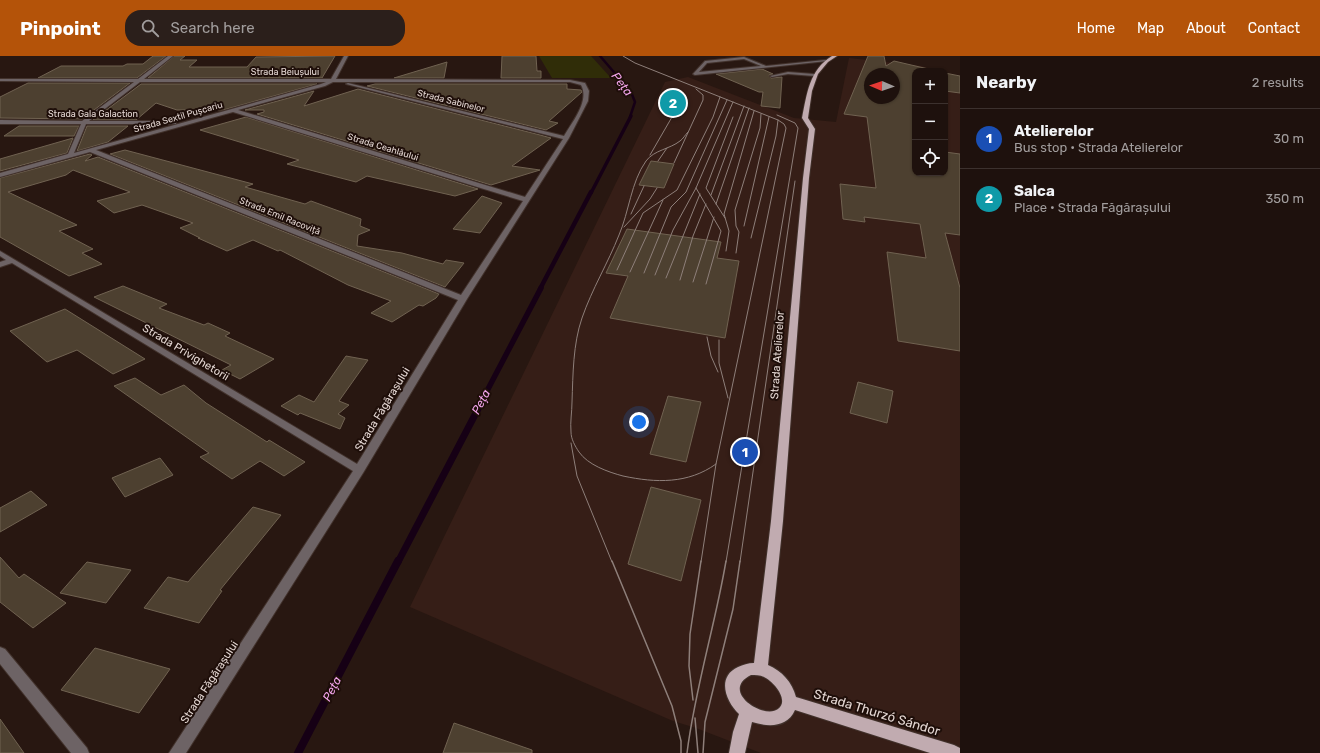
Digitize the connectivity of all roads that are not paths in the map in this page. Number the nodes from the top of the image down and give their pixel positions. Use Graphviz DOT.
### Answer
graph roads {
  1 [pos="171,56"];
  2 [pos="346,56"];
  3 [pos="835,56"];
  4 [pos="825,61"];
  5 [pos="765,66"];
  6 [pos="814,75"];
  7 [pos="772,76"];
  8 [pos="0,80"];
  9 [pos="139,80"];
  10 [pos="333,80"];
  11 [pos="570,81"];
  12 [pos="233,110"];
  13 [pos="0,122"];
  14 [pos="84,122"];
  15 [pos="186,123"];
  16 [pos="566,138"];
  17 [pos="91,150"];
  18 [pos="70,156"];
  19 [pos="0,175"];
  20 [pos="527,200"];
  21 [pos="0,253"];
  22 [pos="11,261"];
  23 [pos="0,265"];
  24 [pos="463,299"];
  25 [pos="359,470"];
  26 [pos="0,653"];
  27 [pos="760,669"];
  28 [pos="790,702"];
  29 [pos="748,712"];
  30 [pos="81,753"];
  31 [pos="177,753"];
  32 [pos="737,753"];
  33 [pos="954,753"];
  1 -- 9 [label="street"];
  2 -- 10 [label="street"];
  3 -- 4 [label="main road, Strada Atelierelor"];
  4 -- 5 [label="street"];
  4 -- 6 [label="main road, Strada Atelierelor"];
  5 -- 5 [label="street"];
  6 -- 7 [label="street"];
  6 -- 27 [label="main road, Strada Atelierelor"];
  8 -- 9 [label="street, Strada Beiușului"];
  9 -- 10 [label="street, Strada Beiușului"];
  9 -- 14 [label="street"];
  10 -- 11 [label="street, Strada Beiușului"];
  10 -- 12 [label="street, Strada Sextil Pușcariu"];
  10 -- 16 [label="street, Strada Sabinelor"];
  11 -- 16 [label="street, Strada Făgărașului"];
  12 -- 15 [label="street, Strada Sextil Pușcariu"];
  12 -- 20 [label="street, Strada Ceahlăului"];
  13 -- 14 [label="street, Strada Gala Galaction"];
  14 -- 15 [label="street, Strada Gala Galaction"];
  14 -- 18 [label="street"];
  15 -- 17 [label="street, Strada Sextil Pușcariu"];
  16 -- 20 [label="street, Strada Făgărașului"];
  17 -- 18 [label="street, Strada Sextil Pușcariu"];
  17 -- 24 [label="street, Strada Emil Racoviță"];
  18 -- 19 [label="street, Strada Sextil Pușcariu"];
  20 -- 24 [label="street, Strada Făgărașului"];
  21 -- 22 [label="street, Strada Privighetorii"];
  22 -- 23 [label="street"];
  22 -- 25 [label="street, Strada Privighetorii"];
  24 -- 25 [label="street, Strada Făgărașului"];
  25 -- 31 [label="street, Strada Făgărașului"];
  26 -- 30 [label="street"];
  27 -- 28 [label="main road"];
  27 -- 29 [label="main road"];
  28 -- 29 [label="main road"];
  28 -- 33 [label="main road, Strada Thurzó Sándor"];
  29 -- 32 [label="main road"];
}
